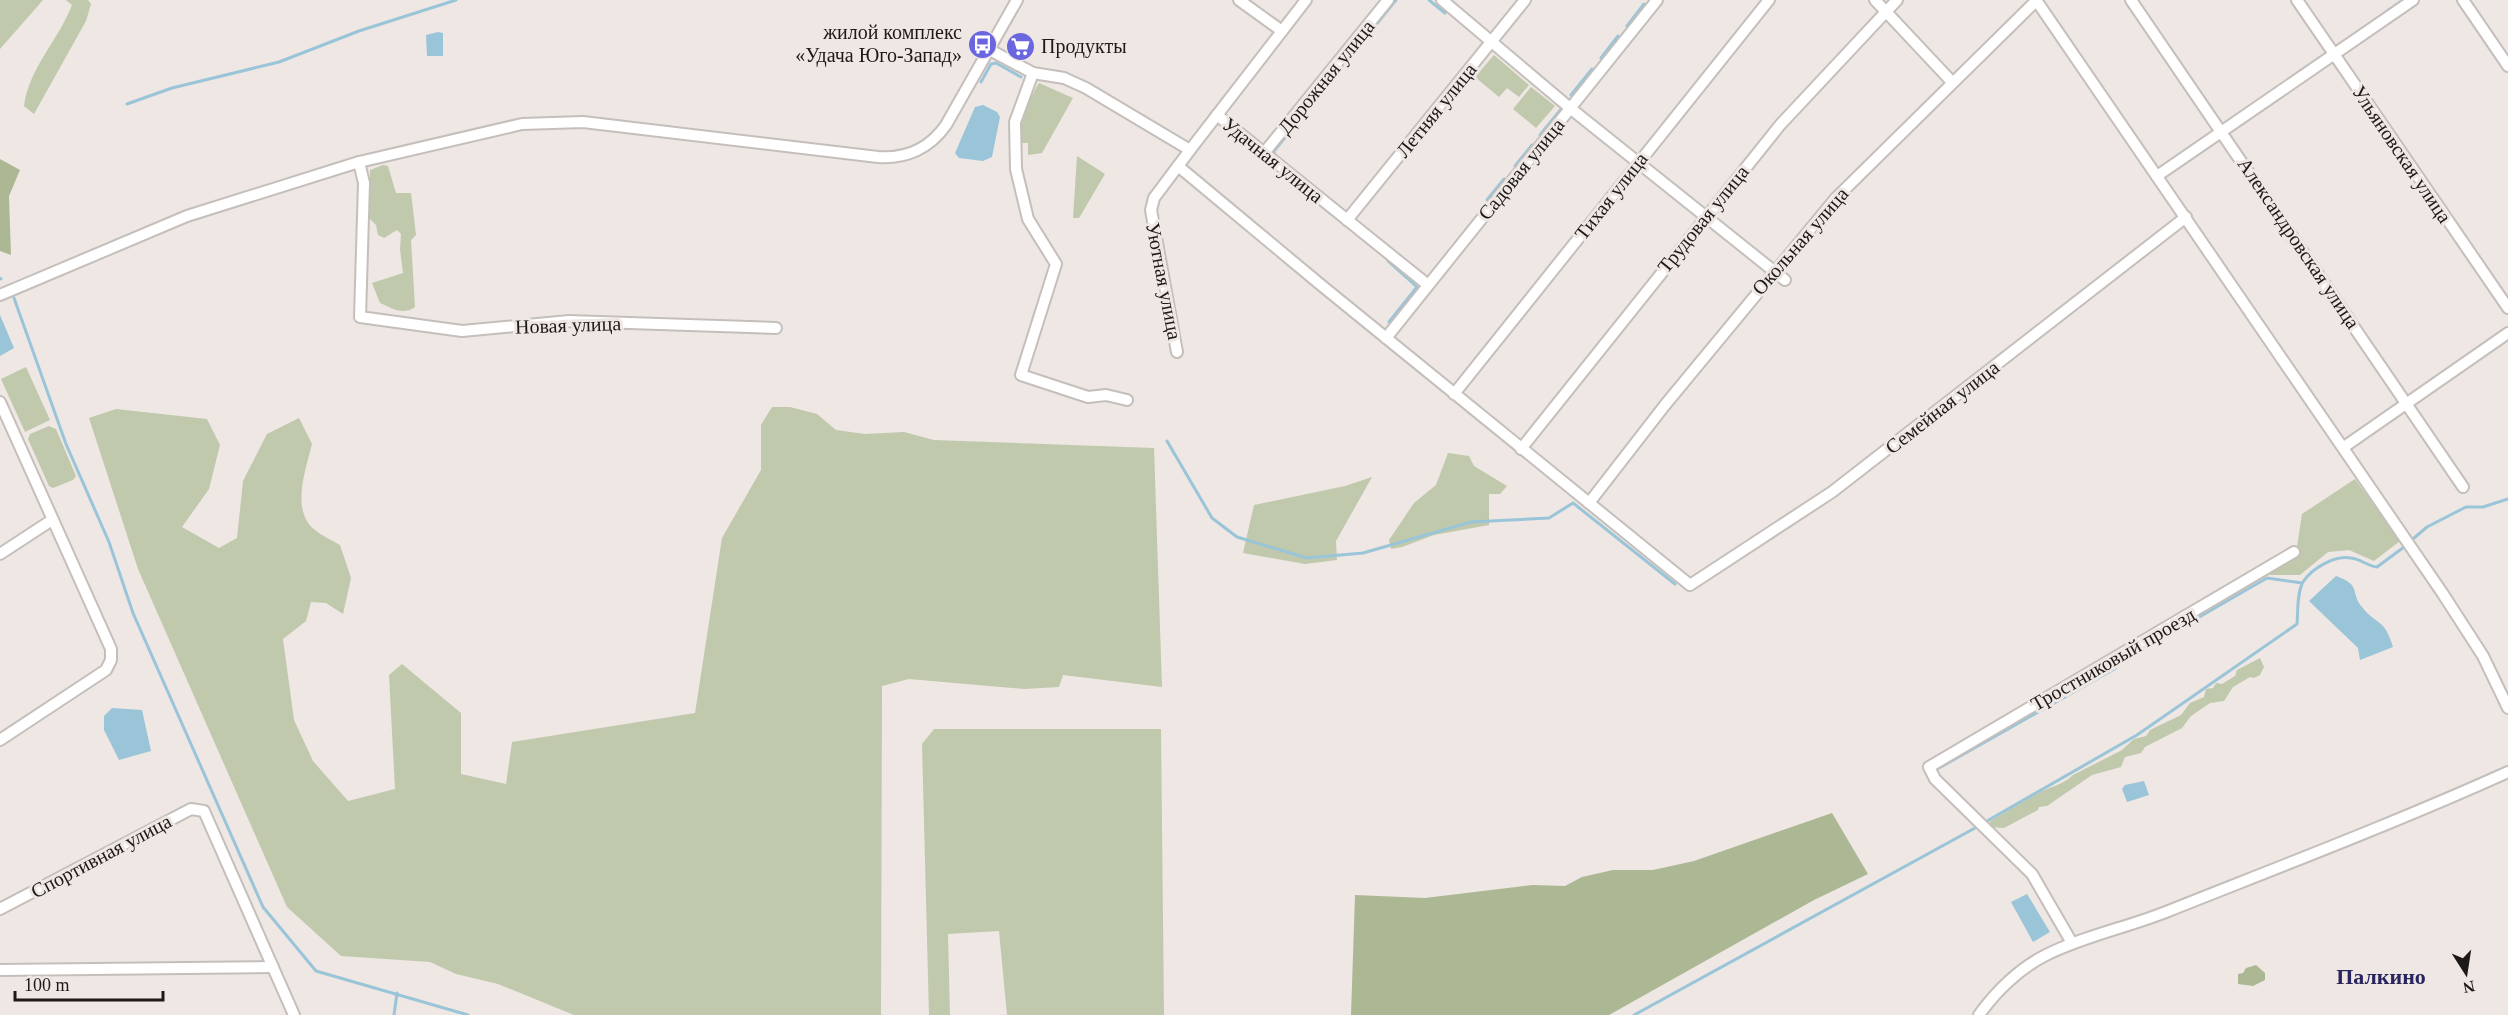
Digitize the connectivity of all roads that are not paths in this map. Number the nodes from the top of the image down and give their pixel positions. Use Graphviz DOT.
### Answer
graph roads {
  1 [pos="1017,0"];
  2 [pos="1239,0"];
  3 [pos="1306,0"];
  4 [pos="1388,0"];
  5 [pos="1442,0"];
  6 [pos="1525,0"];
  7 [pos="1657,0"];
  8 [pos="1769,0"];
  9 [pos="1875,0"];
  10 [pos="1897,0"];
  11 [pos="2036,0"];
  12 [pos="2131,0"];
  13 [pos="2297,0"];
  14 [pos="2413,0"];
  15 [pos="2463,0"];
  16 [pos="1885,12"];
  17 [pos="1282,31"];
  18 [pos="1492,41"];
  19 [pos="988,49"];
  20 [pos="2333,53"];
  21 [pos="2508,66"];
  22 [pos="1033,73"];
  23 [pos="1952,82"];
  24 [pos="1570,108"];
  25 [pos="1217,116"];
  26 [pos="2222,130"];
  27 [pos="1190,150"];
  28 [pos="1264,153"];
  29 [pos="359,162"];
  30 [pos="1638,162"];
  31 [pos="1178,166"];
  32 [pos="2157,176"];
  33 [pos="1705,216"];
  34 [pos="2186,217"];
  35 [pos="1347,220"];
  36 [pos="1773,271"];
  37 [pos="1785,280"];
  38 [pos="1428,285"];
  39 [pos="0,295"];
  40 [pos="2508,308"];
  41 [pos="776,328"];
  42 [pos="2508,333"];
  43 [pos="1386,338"];
  44 [pos="1177,352"];
  45 [pos="1454,394"];
  46 [pos="1127,400"];
  47 [pos="0,402"];
  48 [pos="2408,404"];
  49 [pos="2344,447"];
  50 [pos="1521,449"];
  51 [pos="2463,487"];
  52 [pos="1589,503"];
  53 [pos="52,520"];
  54 [pos="2294,552"];
  55 [pos="0,554"];
  56 [pos="2508,708"];
  57 [pos="0,740"];
  58 [pos="2508,772"];
  59 [pos="0,909"];
  60 [pos="2072,943"];
  61 [pos="273,967"];
  62 [pos="0,970"];
  63 [pos="294,1015"];
  64 [pos="1979,1015"];
  1 -- 19 [label="street"];
  2 -- 17 [label="street"];
  3 -- 17 [label="street"];
  4 -- 28 [label="street, Дорожная улица"];
  5 -- 18 [label="street"];
  6 -- 18 [label="street, Летняя улица"];
  7 -- 24 [label="street, Садовая улица"];
  8 -- 30 [label="street, Тихая улица"];
  9 -- 16 [label="street"];
  10 -- 16 [label="street, Трудовая улица"];
  11 -- 23 [label="street, Окольная улица"];
  11 -- 32 [label="street"];
  12 -- 26 [label="street, Александровская улица"];
  13 -- 20 [label="street, Ульяновская улица"];
  14 -- 20 [label="street"];
  15 -- 21 [label="street"];
  16 -- 23 [label="street"];
  16 -- 33 [label="street, Трудовая улица"];
  17 -- 25 [label="street"];
  18 -- 24 [label="street"];
  18 -- 35 [label="street, Летняя улица"];
  19 -- 22 [label="street"];
  19 -- 29 [label="street"];
  20 -- 26 [label="street"];
  20 -- 40 [label="street, Ульяновская улица"];
  22 -- 27 [label="street"];
  22 -- 46 [label="street"];
  23 -- 36 [label="street, Окольная улица"];
  24 -- 30 [label="street"];
  24 -- 38 [label="street, Садовая улица"];
  25 -- 27 [label="street, Удачная улица"];
  25 -- 28 [label="street, Удачная улица"];
  26 -- 32 [label="street"];
  26 -- 48 [label="street, Александровская улица"];
  27 -- 31 [label="street, Уютная улица"];
  28 -- 35 [label="street, Удачная улица"];
  29 -- 39 [label="street"];
  29 -- 41 [label="street, Новая улица"];
  30 -- 33 [label="street"];
  30 -- 45 [label="street, Тихая улица"];
  31 -- 43 [label="street"];
  31 -- 44 [label="street, Уютная улица"];
  32 -- 34 [label="street"];
  33 -- 36 [label="street"];
  33 -- 50 [label="street, Трудовая улица"];
  34 -- 49 [label="street"];
  34 -- 52 [label="street, Семейная улица"];
  35 -- 38 [label="street, Удачная улица"];
  36 -- 37 [label="street"];
  36 -- 52 [label="street, Окольная улица"];
  38 -- 43 [label="street, Садовая улица"];
  42 -- 48 [label="street"];
  43 -- 45 [label="street"];
  45 -- 50 [label="street"];
  47 -- 53 [label="street"];
  48 -- 49 [label="street"];
  48 -- 51 [label="street, Александровская улица"];
  49 -- 56 [label="street"];
  50 -- 52 [label="street"];
  53 -- 55 [label="street"];
  53 -- 57 [label="street"];
  54 -- 60 [label="street, Тростниковый проезд"];
  58 -- 60 [label="street"];
  59 -- 61 [label="street, Спортивная улица"];
  60 -- 64 [label="street"];
  61 -- 62 [label="street"];
  61 -- 63 [label="street"];
}
